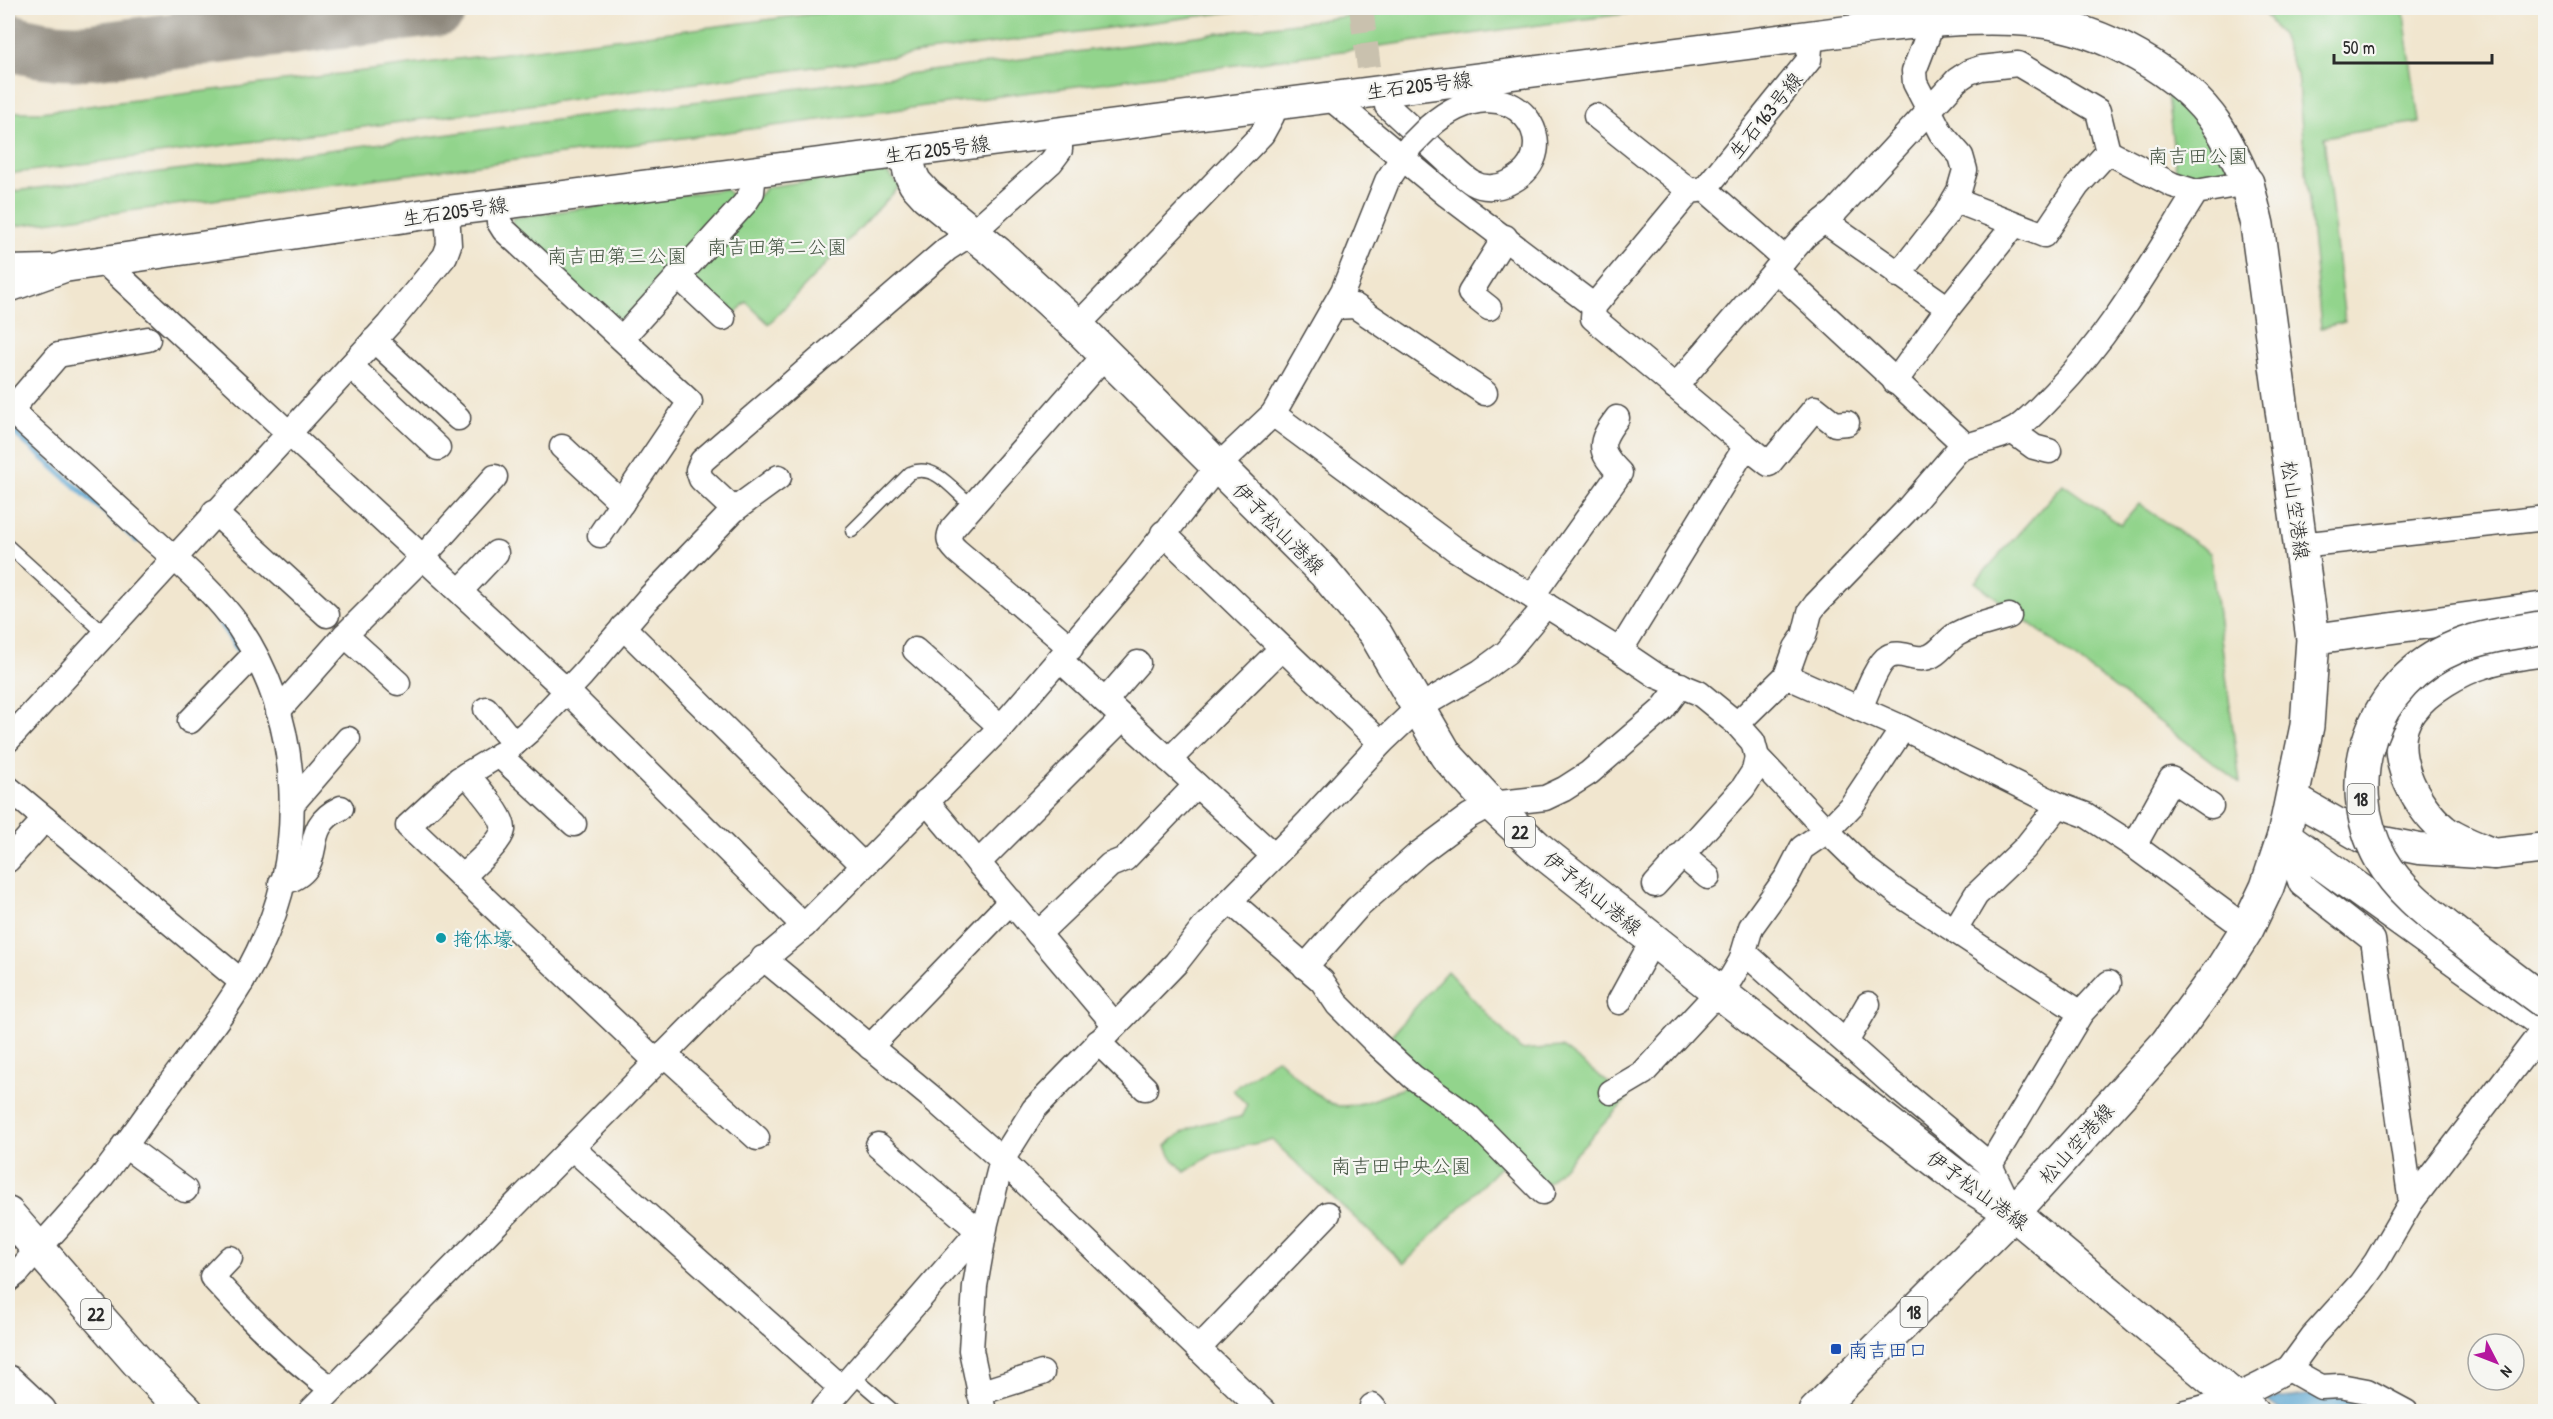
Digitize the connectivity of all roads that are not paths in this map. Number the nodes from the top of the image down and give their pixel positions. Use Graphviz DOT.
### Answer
graph roads {
  1 [pos="1933,22"];
  2 [pos="1811,36"];
  3 [pos="1329,97"];
  4 [pos="1273,104"];
  5 [pos="1387,106"];
  6 [pos="1930,109"];
  7 [pos="1596,116"];
  8 [pos="1060,133"];
  9 [pos="1406,151"];
  10 [pos="2108,152"];
  11 [pos="906,153"];
  12 [pos="754,172"];
  13 [pos="2247,183"];
  14 [pos="1697,190"];
  15 [pos="2196,192"];
  16 [pos="1954,200"];
  17 [pos="497,205"];
  18 [pos="447,211"];
  19 [pos="1824,221"];
  20 [pos="2015,224"];
  21 [pos="972,233"];
  22 [pos="1505,237"];
  23 [pos="103,261"];
  24 [pos="1780,265"];
  25 [pos="64,267"];
  26 [pos="8,268"];
  27 [pos="1898,275"];
  28 [pos="678,276"];
  29 [pos="8,287"];
  30 [pos="1594,306"];
  31 [pos="1334,307"];
  32 [pos="1489,308"];
  33 [pos="1948,308"];
  34 [pos="723,318"];
  35 [pos="1077,326"];
  36 [pos="622,338"];
  37 [pos="148,339"];
  38 [pos="374,340"];
  39 [pos="1106,354"];
  40 [pos="351,366"];
  41 [pos="1895,382"];
  42 [pos="1675,387"];
  43 [pos="1485,393"];
  44 [pos="9,410"];
  45 [pos="1273,414"];
  46 [pos="458,418"];
  47 [pos="1617,418"];
  48 [pos="1847,423"];
  49 [pos="2012,431"];
  50 [pos="290,432"];
  51 [pos="1746,446"];
  52 [pos="1966,446"];
  53 [pos="562,447"];
  54 [pos="438,448"];
  55 [pos="2049,451"];
  56 [pos="1217,467"];
  57 [pos="495,477"];
  58 [pos="779,477"];
  59 [pos="622,503"];
  60 [pos="972,507"];
  61 [pos="734,510"];
  62 [pos="214,512"];
  63 [pos="2546,518"];
  64 [pos="852,531"];
  65 [pos="1163,533"];
  66 [pos="600,535"];
  67 [pos="2300,544"];
  68 [pos="8,546"];
  69 [pos="496,553"];
  70 [pos="423,556"];
  71 [pos="174,558"];
  72 [pos="460,591"];
  73 [pos="1539,600"];
  74 [pos="2546,607"];
  75 [pos="327,615"];
  76 [pos="2009,616"];
  77 [pos="623,627"];
  78 [pos="2546,627"];
  79 [pos="105,634"];
  80 [pos="345,635"];
  81 [pos="2313,639"];
  82 [pos="1282,648"];
  83 [pos="915,650"];
  84 [pos="1620,651"];
  85 [pos="2546,651"];
  86 [pos="1065,654"];
  87 [pos="254,655"];
  88 [pos="1138,663"];
  89 [pos="1786,676"];
  90 [pos="398,683"];
  91 [pos="1681,685"];
  92 [pos="567,691"];
  93 [pos="1105,701"];
  94 [pos="1418,708"];
  95 [pos="486,709"];
  96 [pos="1860,709"];
  97 [pos="279,711"];
  98 [pos="1123,718"];
  99 [pos="190,721"];
  100 [pos="1737,724"];
  101 [pos="1001,727"];
  102 [pos="1903,729"];
  103 [pos="348,739"];
  104 [pos="8,740"];
  105 [pos="1381,743"];
  106 [pos="507,749"];
  107 [pos="1757,757"];
  108 [pos="1169,760"];
  109 [pos="468,774"];
  110 [pos="1196,785"];
  111 [pos="8,788"];
  112 [pos="2293,798"];
  113 [pos="927,801"];
  114 [pos="292,804"];
  115 [pos="1491,804"];
  116 [pos="2059,805"];
  117 [pos="2211,806"];
  118 [pos="341,808"];
  119 [pos="45,819"];
  120 [pos="574,824"];
  121 [pos="1827,831"];
  122 [pos="2284,837"];
  123 [pos="2134,846"];
  124 [pos="2546,848"];
  125 [pos="2494,854"];
  126 [pos="1273,855"];
  127 [pos="1682,855"];
  128 [pos="8,860"];
  129 [pos="978,863"];
  130 [pos="863,865"];
  131 [pos="462,877"];
  132 [pos="1708,877"];
  133 [pos="281,883"];
  134 [pos="1655,885"];
  135 [pos="1011,901"];
  136 [pos="1230,901"];
  137 [pos="804,926"];
  138 [pos="2247,929"];
  139 [pos="1955,930"];
  140 [pos="1038,934"];
  141 [pos="1653,940"];
  142 [pos="1744,952"];
  143 [pos="763,958"];
  144 [pos="1305,967"];
  145 [pos="236,977"];
  146 [pos="2109,983"];
  147 [pos="1719,992"];
  148 [pos="1619,1002"];
  149 [pos="2546,1003"];
  150 [pos="1868,1004"];
  151 [pos="2081,1013"];
  152 [pos="1115,1025"];
  153 [pos="2546,1025"];
  154 [pos="1098,1042"];
  155 [pos="1845,1042"];
  156 [pos="870,1047"];
  157 [pos="660,1058"];
  158 [pos="1144,1088"];
  159 [pos="1611,1092"];
  160 [pos="757,1138"];
  161 [pos="124,1145"];
  162 [pos="878,1145"];
  163 [pos="572,1148"];
  164 [pos="1002,1160"];
  165 [pos="1990,1165"];
  166 [pos="186,1190"];
  167 [pos="1543,1192"];
  168 [pos="2411,1202"];
  169 [pos="2013,1213"];
  170 [pos="8,1214"];
  171 [pos="1328,1214"];
  172 [pos="983,1227"];
  173 [pos="38,1249"];
  174 [pos="230,1258"];
  175 [pos="8,1280"];
  176 [pos="1198,1349"];
  177 [pos="2289,1369"];
  178 [pos="1042,1373"];
  179 [pos="8,1382"];
  180 [pos="847,1382"];
  181 [pos="332,1389"];
  182 [pos="981,1402"];
  183 [pos="2244,1404"];
  184 [pos="40,1412"];
  185 [pos="187,1412"];
  186 [pos="310,1412"];
  187 [pos="821,1412"];
  188 [pos="895,1412"];
  189 [pos="1264,1412"];
  190 [pos="1815,1412"];
  191 [pos="2184,1412"];
  192 [pos="2406,1412"];
  1 -- 2 [label="street"];
  1 -- 6 [label="street"];
  1 -- 13 [label="street"];
  2 -- 3 [label="street, 生石205号線"];
  2 -- 14 [label="street, 生石163号線"];
  3 -- 4 [label="street, 生石205号線"];
  3 -- 9 [label="street"];
  4 -- 8 [label="street, 生石205号線"];
  4 -- 35 [label="street"];
  5 -- 9 [label="street, bridge"];
  6 -- 10 [label="street"];
  6 -- 16 [label="street"];
  6 -- 19 [label="street"];
  7 -- 14 [label="street"];
  8 -- 11 [label="street, 生石205号線"];
  8 -- 21 [label="street"];
  9 -- 22 [label="street"];
  9 -- 31 [label="street"];
  10 -- 15 [label="street"];
  10 -- 20 [label="street"];
  11 -- 12 [label="street, 生石205号線"];
  11 -- 21 [label="main road, 伊予松山港線 / 22"];
  12 -- 17 [label="street, 生石205号線"];
  12 -- 28 [label="street"];
  13 -- 15 [label="street"];
  13 -- 67 [label="main road, 松山空港線 / 18"];
  14 -- 24 [label="street"];
  14 -- 30 [label="street, 生石163号線"];
  15 -- 49 [label="street"];
  16 -- 20 [label="street"];
  16 -- 27 [label="street"];
  17 -- 18 [label="street, 生石205号線"];
  17 -- 36 [label="street"];
  18 -- 23 [label="street, 生石205号線"];
  18 -- 38 [label="street"];
  19 -- 24 [label="street"];
  19 -- 27 [label="street"];
  20 -- 33 [label="street"];
  21 -- 35 [label="main road, 伊予松山港線 / 22"];
  21 -- 61 [label="street"];
  22 -- 30 [label="street"];
  22 -- 32 [label="street"];
  23 -- 25 [label="street, 生石205号線"];
  23 -- 50 [label="street"];
  24 -- 41 [label="street"];
  24 -- 42 [label="street"];
  25 -- 26 [label="street"];
  25 -- 29 [label="street, 生石205号線"];
  27 -- 33 [label="street"];
  28 -- 34 [label="street"];
  28 -- 36 [label="street"];
  30 -- 42 [label="street"];
  31 -- 43 [label="street"];
  31 -- 45 [label="street"];
  33 -- 41 [label="street"];
  35 -- 39 [label="main road, 伊予松山港線 / 22"];
  36 -- 59 [label="street"];
  37 -- 44 [label="street"];
  38 -- 40 [label="street"];
  38 -- 46 [label="street"];
  39 -- 56 [label="main road, 伊予松山港線 / 22"];
  39 -- 60 [label="street"];
  40 -- 50 [label="street"];
  40 -- 54 [label="street"];
  41 -- 52 [label="street"];
  42 -- 51 [label="street"];
  44 -- 71 [label="street"];
  45 -- 56 [label="street"];
  45 -- 73 [label="street"];
  47 -- 73 [label="street"];
  48 -- 51 [label="street"];
  49 -- 52 [label="street"];
  49 -- 55 [label="street"];
  50 -- 62 [label="street"];
  50 -- 70 [label="street"];
  51 -- 84 [label="street"];
  52 -- 89 [label="street"];
  53 -- 59 [label="street"];
  56 -- 65 [label="street"];
  56 -- 94 [label="main road, 伊予松山港線 / 22"];
  57 -- 70 [label="street"];
  58 -- 61 [label="street"];
  59 -- 66 [label="street"];
  60 -- 64 [label="lane"];
  60 -- 86 [label="street"];
  61 -- 77 [label="street"];
  62 -- 71 [label="street"];
  62 -- 75 [label="street"];
  63 -- 67 [label="street"];
  65 -- 82 [label="street"];
  65 -- 86 [label="street"];
  67 -- 81 [label="main road, 松山空港線 / 18"];
  68 -- 79 [label="lane"];
  69 -- 72 [label="street"];
  70 -- 72 [label="street"];
  70 -- 80 [label="street"];
  71 -- 79 [label="street"];
  71 -- 87 [label="street"];
  72 -- 92 [label="street"];
  73 -- 84 [label="street"];
  73 -- 94 [label="street"];
  74 -- 81 [label="street"];
  76 -- 96 [label="street"];
  77 -- 92 [label="street"];
  77 -- 130 [label="street"];
  78 -- 149 [label="main road, 18, bridge"];
  79 -- 104 [label="street"];
  80 -- 90 [label="street"];
  80 -- 97 [label="street"];
  81 -- 112 [label="main road, 松山空港線 / 18"];
  82 -- 105 [label="street"];
  82 -- 108 [label="street"];
  83 -- 101 [label="street"];
  84 -- 91 [label="street"];
  85 -- 125 [label="street"];
  86 -- 93 [label="street"];
  86 -- 101 [label="street"];
  87 -- 97 [label="street"];
  87 -- 99 [label="street"];
  88 -- 93 [label="street"];
  89 -- 96 [label="street"];
  89 -- 100 [label="street"];
  91 -- 100 [label="street"];
  91 -- 115 [label="street"];
  92 -- 106 [label="street"];
  92 -- 137 [label="street"];
  93 -- 98 [label="street"];
  94 -- 105 [label="street"];
  94 -- 115 [label="main road, 伊予松山港線 / 22"];
  95 -- 106 [label="street"];
  96 -- 102 [label="street"];
  97 -- 114 [label="street"];
  98 -- 108 [label="street"];
  98 -- 129 [label="street"];
  100 -- 107 [label="street"];
  101 -- 113 [label="street"];
  102 -- 116 [label="street"];
  102 -- 121 [label="street"];
  103 -- 114 [label="street"];
  105 -- 126 [label="street"];
  106 -- 109 [label="street"];
  106 -- 120 [label="street"];
  107 -- 121 [label="street"];
  107 -- 127 [label="street"];
  108 -- 110 [label="street"];
  109 -- 131 [label="street"];
  109 -- 131 [label="street"];
  110 -- 126 [label="street"];
  110 -- 140 [label="street"];
  111 -- 119 [label="street"];
  112 -- 122 [label="main road, 松山空港線 / 18"];
  112 -- 125 [label="street"];
  113 -- 129 [label="street"];
  113 -- 130 [label="street"];
  114 -- 133 [label="street"];
  115 -- 141 [label="main road, 伊予松山港線 / 22"];
  115 -- 144 [label="street"];
  116 -- 123 [label="street"];
  116 -- 139 [label="street"];
  117 -- 123 [label="street"];
  118 -- 133 [label="street"];
  119 -- 128 [label="street"];
  119 -- 145 [label="street"];
  121 -- 139 [label="street"];
  121 -- 142 [label="street"];
  122 -- 138 [label="main road, 松山空港線 / 18"];
  122 -- 153 [label="main road"];
  122 -- 168 [label="street"];
  123 -- 138 [label="street"];
  124 -- 125 [label="street"];
  126 -- 136 [label="street"];
  127 -- 132 [label="street"];
  127 -- 134 [label="street"];
  129 -- 135 [label="street"];
  130 -- 137 [label="street"];
  131 -- 157 [label="street"];
  133 -- 145 [label="street"];
  135 -- 140 [label="street"];
  135 -- 156 [label="street"];
  136 -- 144 [label="street"];
  136 -- 152 [label="street"];
  137 -- 143 [label="street"];
  138 -- 169 [label="main road, 松山空港線 / 18"];
  139 -- 151 [label="street"];
  140 -- 152 [label="street"];
  141 -- 147 [label="main road, 伊予松山港線 / 22"];
  141 -- 148 [label="street"];
  142 -- 147 [label="street"];
  142 -- 155 [label="street"];
  143 -- 156 [label="street"];
  143 -- 157 [label="street"];
  144 -- 167 [label="street"];
  145 -- 161 [label="street"];
  146 -- 151 [label="street"];
  147 -- 159 [label="street"];
  147 -- 169 [label="main road, 伊予松山港線 / 22"];
  150 -- 155 [label="street"];
  151 -- 165 [label="street"];
  152 -- 154 [label="street"];
  153 -- 168 [label="street"];
  154 -- 158 [label="street"];
  154 -- 164 [label="street"];
  155 -- 165 [label="street"];
  156 -- 164 [label="street"];
  157 -- 160 [label="street"];
  157 -- 163 [label="street"];
  161 -- 166 [label="street"];
  161 -- 173 [label="street"];
  162 -- 172 [label="street"];
  163 -- 180 [label="street"];
  163 -- 181 [label="street"];
  164 -- 172 [label="street"];
  164 -- 176 [label="street"];
  165 -- 169 [label="street"];
  168 -- 177 [label="street"];
  169 -- 183 [label="main road, 伊予松山港線 / 22"];
  169 -- 190 [label="main road, 松山空港線 / 18"];
  170 -- 173 [label="main road, 22"];
  171 -- 176 [label="street"];
  172 -- 180 [label="street"];
  172 -- 182 [label="street"];
  173 -- 175 [label="street"];
  173 -- 185 [label="main road, 22"];
  174 -- 181 [label="street"];
  176 -- 189 [label="street"];
  177 -- 183 [label="street"];
  177 -- 192 [label="street"];
  178 -- 182 [label="street"];
  179 -- 184 [label="main road"];
  180 -- 187 [label="street"];
  180 -- 188 [label="lane"];
  181 -- 186 [label="street"];
  183 -- 191 [label="street"];
}
